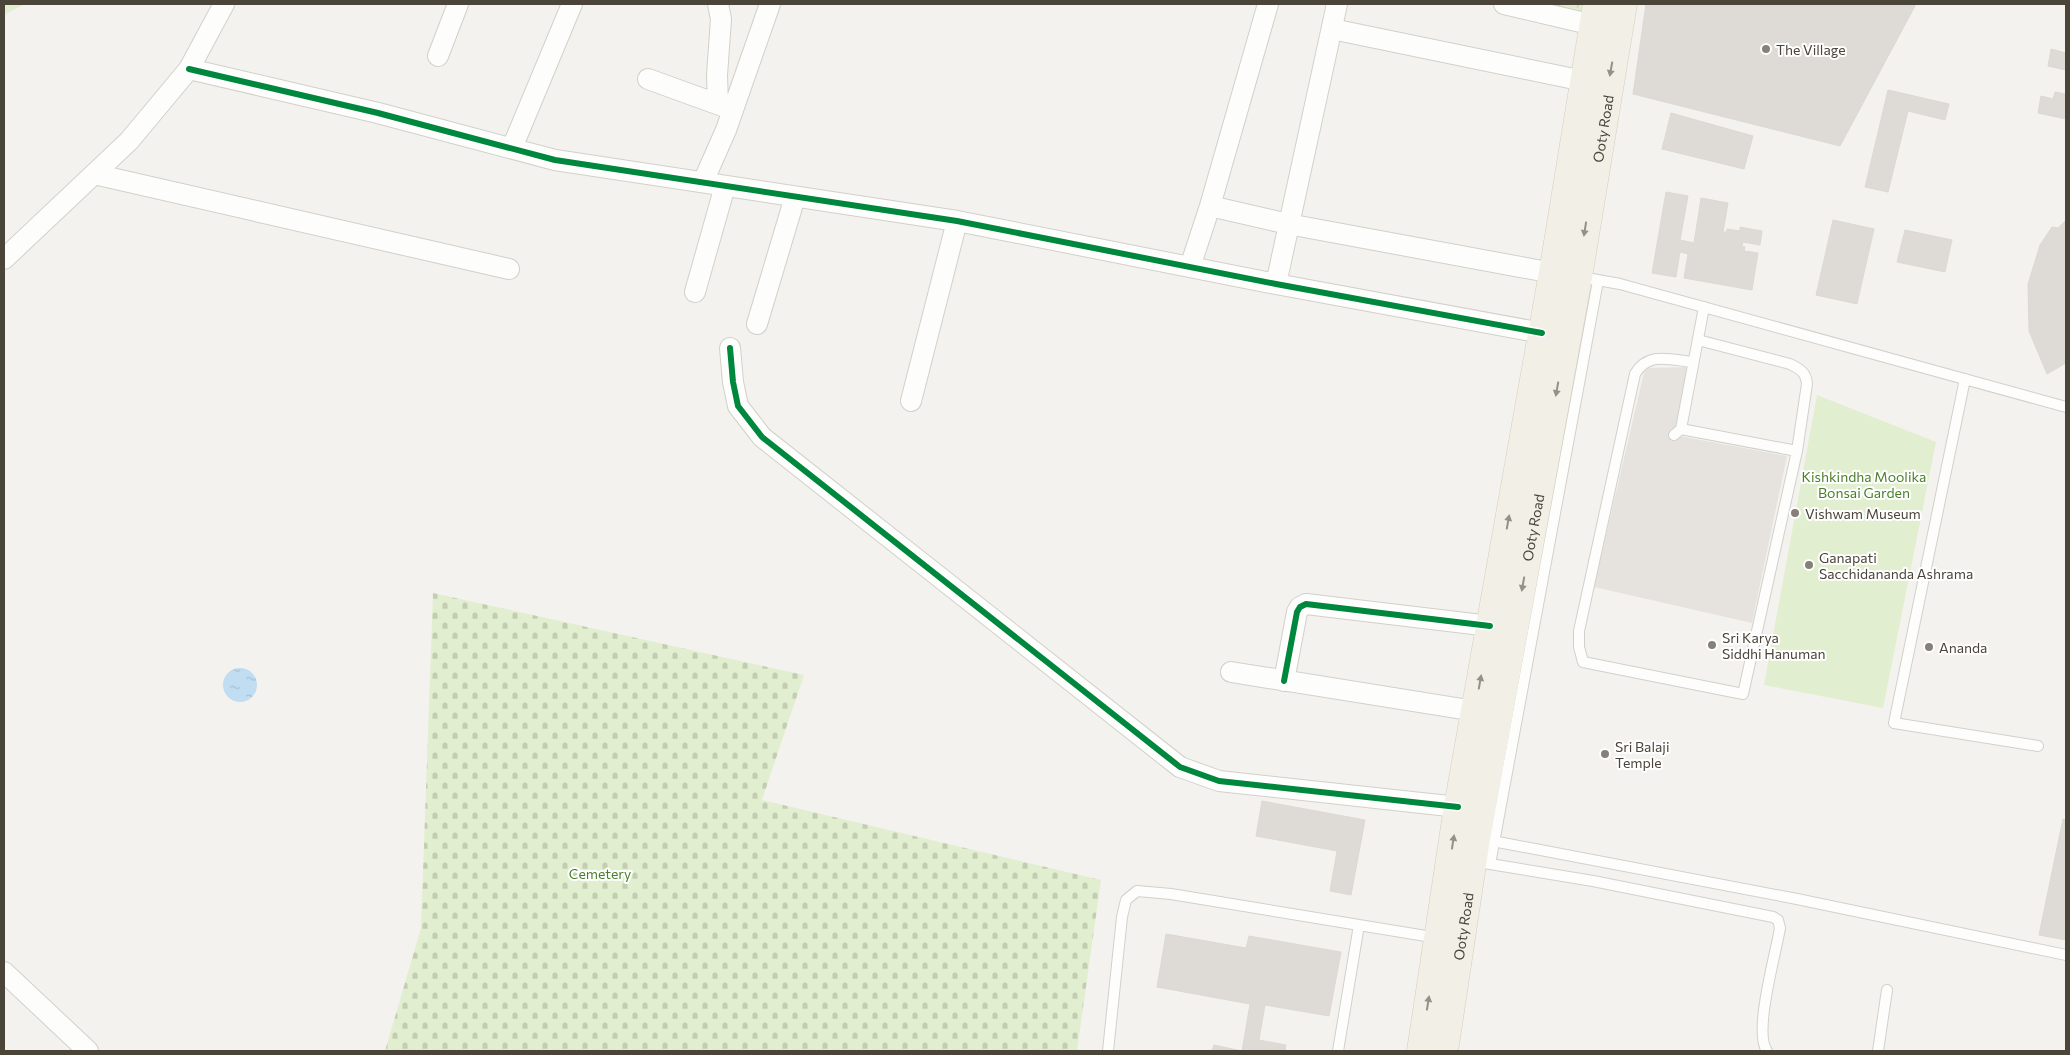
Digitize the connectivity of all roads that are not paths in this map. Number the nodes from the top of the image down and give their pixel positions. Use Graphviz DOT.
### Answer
graph roads {
  1 [pos="224,4"];
  2 [pos="458,4"];
  3 [pos="572,4"];
  4 [pos="718,4"];
  5 [pos="770,4"];
  6 [pos="1268,4"];
  7 [pos="1337,4"];
  8 [pos="1504,4"];
  9 [pos="1623,4"];
  10 [pos="1603,20"];
  11 [pos="1332,29"];
  12 [pos="438,56"];
  13 [pos="189,69"];
  14 [pos="648,79"];
  15 [pos="1584,81"];
  16 [pos="725,107"];
  17 [pos="512,148"];
  18 [pos="94,174"];
  19 [pos="703,182"];
  20 [pos="725,186"];
  21 [pos="795,197"];
  22 [pos="1210,206"];
  23 [pos="957,221"];
  24 [pos="1288,224"];
  25 [pos="4,259"];
  26 [pos="1190,267"];
  27 [pos="509,269"];
  28 [pos="1576,277"];
  29 [pos="1276,284"];
  30 [pos="694,292"];
  31 [pos="1704,307"];
  32 [pos="757,324"];
  33 [pos="1542,333"];
  34 [pos="1698,340"];
  35 [pos="730,348"];
  36 [pos="1693,362"];
  37 [pos="1965,379"];
  38 [pos="911,401"];
  39 [pos="2066,407"];
  40 [pos="1797,451"];
  41 [pos="1490,626"];
  42 [pos="1231,672"];
  43 [pos="1284,680"];
  44 [pos="1475,712"];
  45 [pos="2038,746"];
  46 [pos="1458,807"];
  47 [pos="1483,851"];
  48 [pos="1359,925"];
  49 [pos="1438,938"];
  50 [pos="2066,955"];
  51 [pos="4,972"];
  52 [pos="1887,990"];
  53 [pos="88,1051"];
  54 [pos="1108,1051"];
  55 [pos="1338,1051"];
  56 [pos="1421,1051"];
  57 [pos="1444,1051"];
  58 [pos="1767,1051"];
  59 [pos="1878,1051"];
  1 -- 13 [label="street"];
  2 -- 12 [label="street"];
  3 -- 17 [label="street"];
  4 -- 16 [label="street"];
  5 -- 16 [label="street"];
  6 -- 22 [label="street"];
  7 -- 11 [label="street"];
  8 -- 10 [label="street"];
  9 -- 10 [label="main road, Ooty Road"];
  10 -- 15 [label="main road, Ooty Road"];
  10 -- 28 [label="main road, Ooty Road, one-way"];
  11 -- 15 [label="street"];
  11 -- 24 [label="street"];
  13 -- 17 [label="street"];
  13 -- 18 [label="street"];
  14 -- 16 [label="street"];
  15 -- 28 [label="main road, Ooty Road"];
  16 -- 19 [label="street"];
  17 -- 19 [label="street"];
  18 -- 25 [label="street"];
  18 -- 27 [label="street"];
  19 -- 20 [label="street"];
  20 -- 21 [label="street"];
  20 -- 30 [label="street"];
  21 -- 23 [label="street"];
  21 -- 32 [label="street"];
  22 -- 24 [label="street"];
  22 -- 26 [label="street"];
  23 -- 26 [label="street"];
  23 -- 38 [label="street"];
  24 -- 28 [label="street"];
  24 -- 29 [label="street"];
  26 -- 29 [label="street"];
  28 -- 31 [label="lane"];
  28 -- 33 [label="main road, Ooty Road"];
  28 -- 47 [label="main road, Ooty Road"];
  29 -- 33 [label="street"];
  31 -- 34 [label="lane"];
  31 -- 37 [label="lane"];
  41 -- 33 [label="main road, Ooty Road, one-way"];
  34 -- 36 [label="lane"];
  34 -- 40 [label="lane"];
  35 -- 46 [label="street"];
  36 -- 40 [label="lane"];
  36 -- 40 [label="lane"];
  37 -- 39 [label="lane"];
  37 -- 45 [label="lane"];
  41 -- 43 [label="street"];
  44 -- 41 [label="main road, Ooty Road, one-way"];
  42 -- 43 [label="street"];
  43 -- 44 [label="street"];
  44 -- 46 [label="main road, Ooty Road"];
  49 -- 46 [label="main road, Ooty Road, one-way"];
  47 -- 50 [label="lane"];
  47 -- 57 [label="main road, Ooty Road"];
  47 -- 58 [label="lane"];
  48 -- 49 [label="lane"];
  48 -- 54 [label="lane"];
  48 -- 55 [label="lane"];
  56 -- 49 [label="main road, Ooty Road, one-way"];
  51 -- 53 [label="street"];
  52 -- 59 [label="lane"];
}
